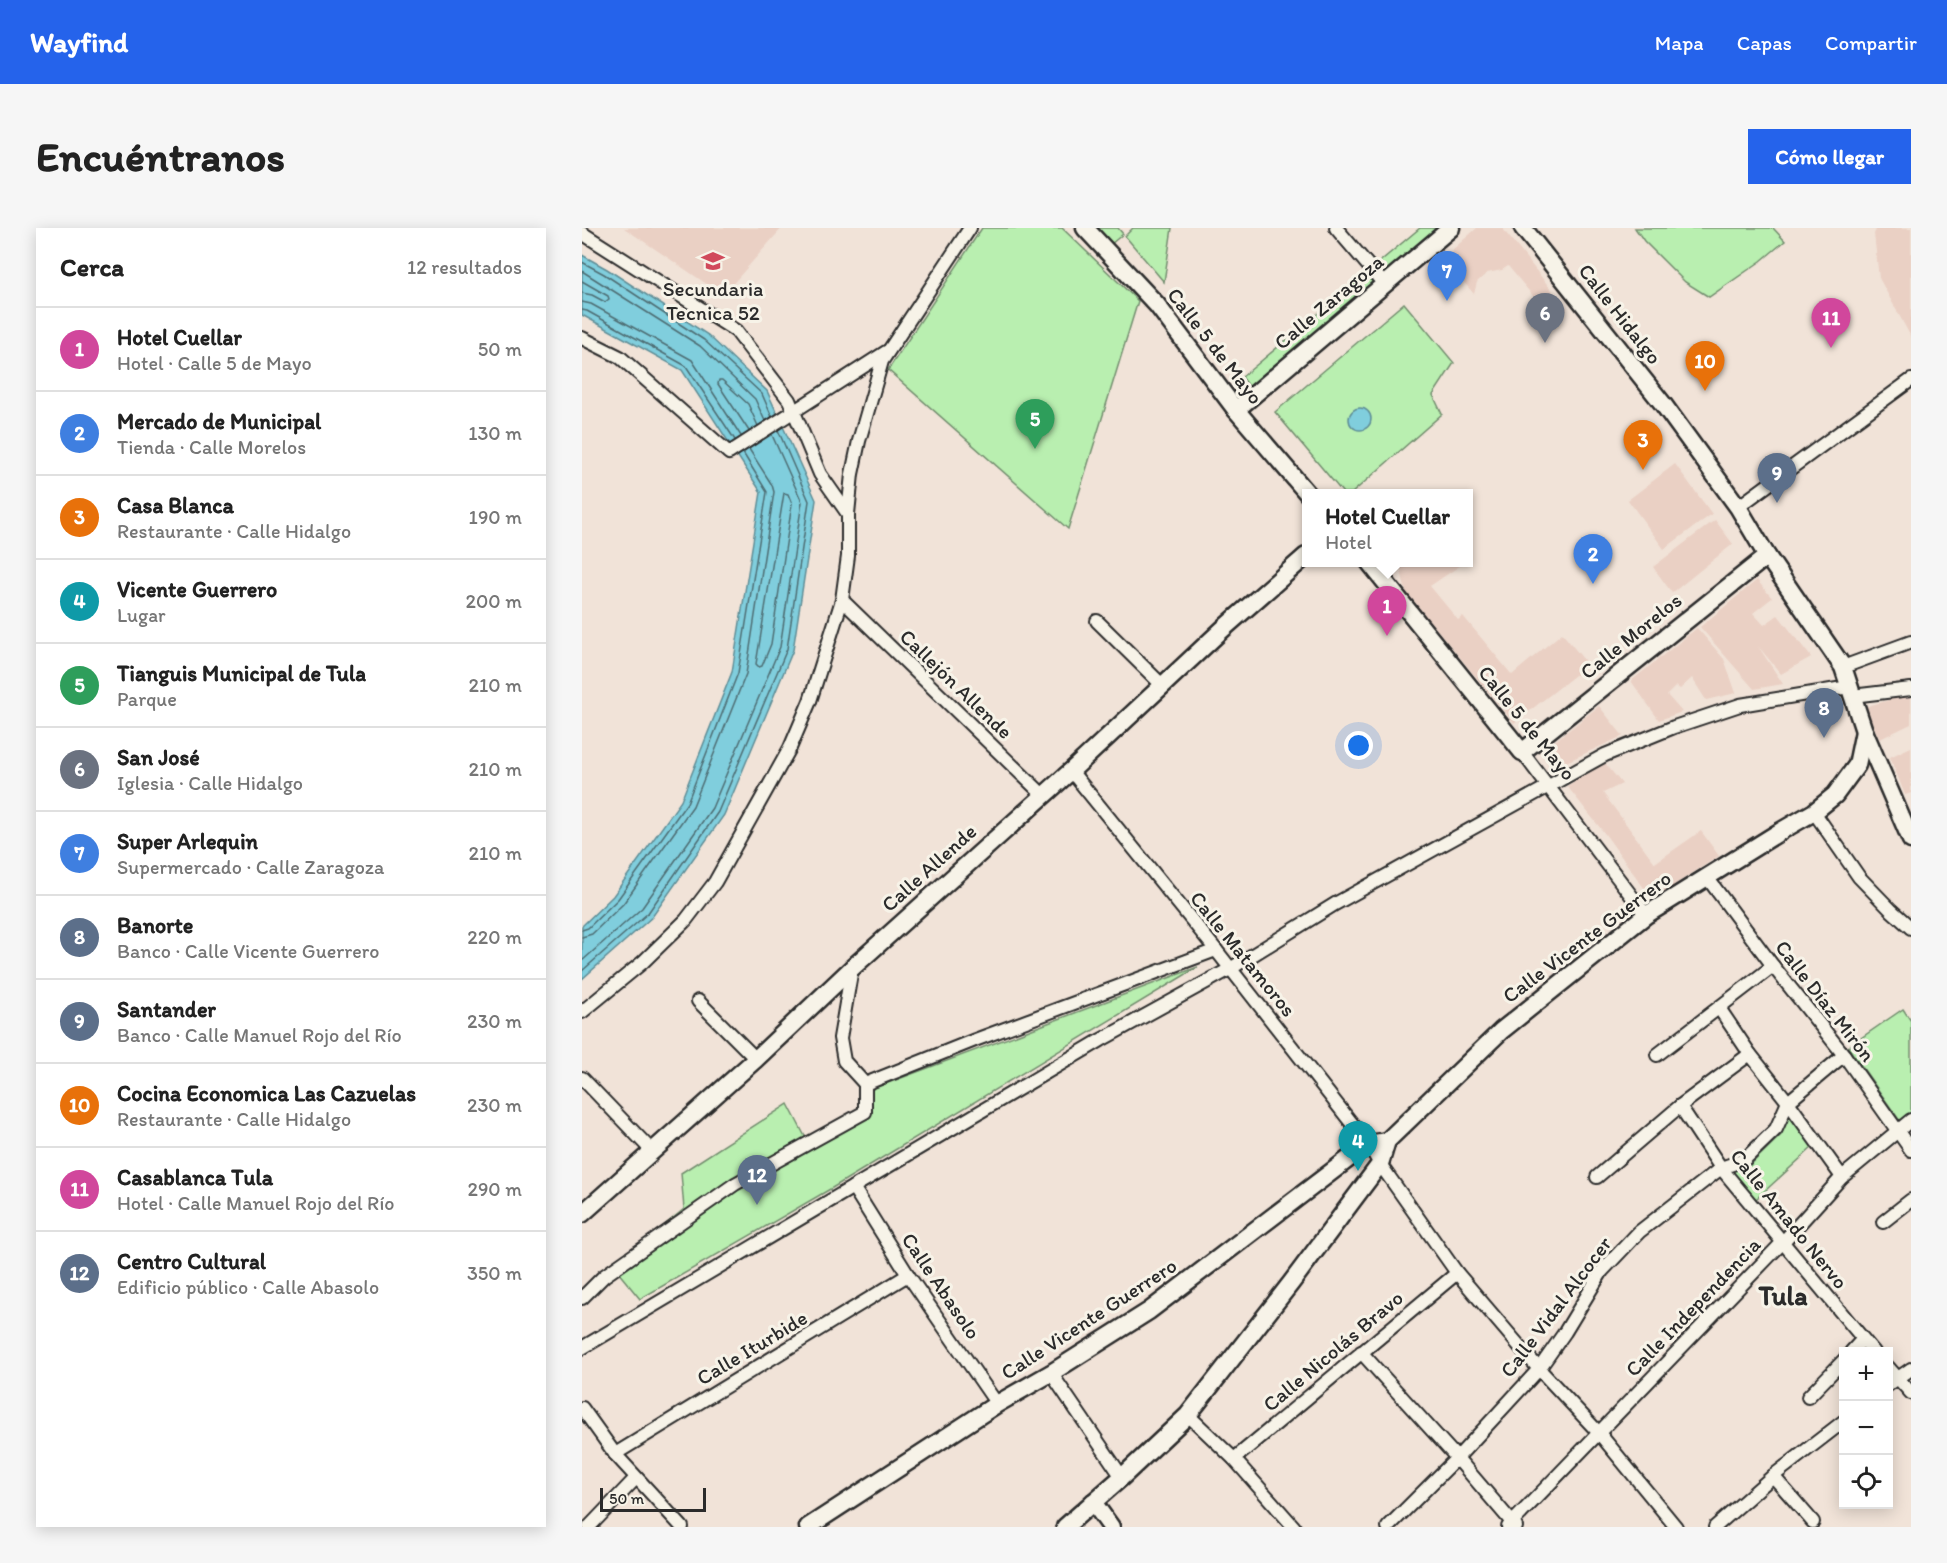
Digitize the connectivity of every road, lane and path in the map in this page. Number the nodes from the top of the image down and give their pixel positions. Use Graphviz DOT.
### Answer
graph roads {
  1 [pos="970,228"];
  2 [pos="1085,228"];
  3 [pos="1336,228"];
  4 [pos="1451,228"];
  5 [pos="1523,228"];
  6 [pos="582,233"];
  7 [pos="1384,284"];
  8 [pos="582,338"];
  9 [pos="889,350"];
  10 [pos="1911,380"];
  11 [pos="1236,410"];
  12 [pos="790,414"];
  13 [pos="1304,489"];
  14 [pos="1738,507"];
  15 [pos="848,514"];
  16 [pos="1767,556"];
  17 [pos="1302,560"];
  18 [pos="1373,567"];
  19 [pos="842,600"];
  20 [pos="1097,621"];
  21 [pos="1911,642"];
  22 [pos="1843,667"];
  23 [pos="1161,684"];
  24 [pos="1911,689"];
  25 [pos="1851,691"];
  26 [pos="1864,731"];
  27 [pos="1522,752"];
  28 [pos="1071,771"];
  29 [pos="1549,785"];
  30 [pos="1043,795"];
  31 [pos="1814,812"];
  32 [pos="1911,840"];
  33 [pos="1706,876"];
  34 [pos="1646,915"];
  35 [pos="1911,928"];
  36 [pos="1216,950"];
  37 [pos="1773,966"];
  38 [pos="852,968"];
  39 [pos="1230,969"];
  40 [pos="698,1001"];
  41 [pos="1719,1008"];
  42 [pos="582,1012"];
  43 [pos="1750,1054"];
  44 [pos="1657,1055"];
  45 [pos="1844,1055"];
  46 [pos="756,1059"];
  47 [pos="582,1078"];
  48 [pos="865,1084"];
  49 [pos="1788,1102"];
  50 [pos="1680,1106"];
  51 [pos="1911,1120"];
  52 [pos="1897,1130"];
  53 [pos="1386,1141"];
  54 [pos="1368,1144"];
  55 [pos="1911,1150"];
  56 [pos="653,1152"];
  57 [pos="1380,1164"];
  58 [pos="1721,1168"];
  59 [pos="1597,1177"];
  60 [pos="1842,1177"];
  61 [pos="853,1187"];
  62 [pos="1911,1200"];
  63 [pos="582,1214"];
  64 [pos="1883,1222"];
  65 [pos="1782,1243"];
  66 [pos="1457,1274"];
  67 [pos="908,1275"];
  68 [pos="582,1298"];
  69 [pos="1862,1340"];
  70 [pos="1856,1347"];
  71 [pos="1869,1347"];
  72 [pos="582,1348"];
  73 [pos="1361,1352"];
  74 [pos="1839,1365"];
  75 [pos="1539,1369"];
  76 [pos="1911,1369"];
  77 [pos="1051,1373"];
  78 [pos="1894,1381"];
  79 [pos="1911,1393"];
  80 [pos="1808,1397"];
  81 [pos="997,1404"];
  82 [pos="582,1408"];
  83 [pos="1188,1415"];
  84 [pos="1839,1424"];
  85 [pos="1599,1433"];
  86 [pos="615,1454"];
  87 [pos="1456,1458"];
  88 [pos="1234,1459"];
  89 [pos="1773,1476"];
  90 [pos="1122,1477"];
  91 [pos="636,1478"];
  92 [pos="1093,1502"];
  93 [pos="1813,1522"];
  94 [pos="1512,1526"];
  95 [pos="589,1527"];
  96 [pos="682,1527"];
  97 [pos="808,1527"];
  98 [pos="1065,1527"];
  99 [pos="1111,1527"];
  100 [pos="1294,1527"];
  101 [pos="1389,1527"];
  102 [pos="1676,1527"];
  103 [pos="1715,1527"];
  1 -- 9 [label="street"];
  2 -- 11 [label="main road, Calle 5 de Mayo"];
  3 -- 7 [label="street"];
  4 -- 7 [label="main road, Calle Zaragoza"];
  5 -- 14 [label="main road, Calle Hidalgo"];
  6 -- 12 [label="street"];
  7 -- 11 [label="main road, Calle Zaragoza"];
  8 -- 12 [label="street"];
  9 -- 12 [label="street"];
  9 -- 15 [label="street"];
  10 -- 14 [label="street"];
  11 -- 13 [label="main road, Calle 5 de Mayo"];
  12 -- 15 [label="street"];
  14 -- 16 [label="main road, Calle Hidalgo"];
  15 -- 19 [label="street"];
  16 -- 22 [label="main road, Calle Hidalgo"];
  16 -- 27 [label="main road, Calle Morelos"];
  17 -- 23 [label="main road, Calle Allende"];
  18 -- 27 [label="main road, Calle 5 de Mayo"];
  19 -- 30 [label="street, Callejón Allende"];
  19 -- 42 [label="street"];
  20 -- 23 [label="street"];
  21 -- 22 [label="street"];
  22 -- 25 [label="main road, Calle Hidalgo"];
  23 -- 28 [label="main road, Calle Allende"];
  24 -- 25 [label="street"];
  25 -- 26 [label="main road, Calle Hidalgo"];
  25 -- 29 [label="street"];
  26 -- 31 [label="main road, Calle Vicente Guerrero"];
  26 -- 32 [label="main road, Calle Hidalgo"];
  27 -- 29 [label="street, Calle 5 de Mayo"];
  28 -- 30 [label="main road, Calle Allende"];
  28 -- 36 [label="street, Calle Matamoros"];
  29 -- 34 [label="street, Calle 5 de Mayo"];
  29 -- 39 [label="street"];
  30 -- 38 [label="main road, Calle Allende"];
  31 -- 33 [label="main road, Calle Vicente Guerrero"];
  31 -- 35 [label="street"];
  33 -- 34 [label="main road, Calle Vicente Guerrero"];
  33 -- 37 [label="street, Calle Díaz Mirón"];
  34 -- 53 [label="main road, Calle Vicente Guerrero"];
  36 -- 39 [label="street, Calle Matamoros"];
  36 -- 48 [label="street"];
  37 -- 41 [label="street"];
  37 -- 45 [label="street, Calle Díaz Mirón"];
  38 -- 46 [label="main road, Calle Allende"];
  38 -- 48 [label="street"];
  39 -- 54 [label="street, Calle Matamoros"];
  39 -- 61 [label="street"];
  40 -- 46 [label="street"];
  41 -- 43 [label="street"];
  41 -- 44 [label="street"];
  43 -- 49 [label="street"];
  43 -- 50 [label="street"];
  45 -- 49 [label="street, Calle Vidal Alcocer"];
  45 -- 52 [label="street, Calle Díaz Mirón"];
  46 -- 56 [label="main road, Calle Allende"];
  47 -- 56 [label="street"];
  48 -- 68 [label="street"];
  49 -- 58 [label="street, Calle Vidal Alcocer"];
  49 -- 60 [label="street"];
  50 -- 58 [label="street, Calle Amado Nervo"];
  50 -- 59 [label="street"];
  51 -- 52 [label="street, Calle Independencia"];
  52 -- 55 [label="street, Calle Díaz Mirón"];
  52 -- 60 [label="street, Calle Independencia"];
  53 -- 54 [label="main road, Calle Vicente Guerrero"];
  53 -- 57 [label="main road"];
  54 -- 57 [label="street, Calle Matamoros"];
  54 -- 77 [label="main road, Calle Vicente Guerrero"];
  56 -- 63 [label="main road, Calle Allende"];
  57 -- 66 [label="street, Calle Matamoros"];
  57 -- 83 [label="main road"];
  58 -- 65 [label="street, Calle Amado Nervo"];
  58 -- 75 [label="street, Calle Vidal Alcocer"];
  60 -- 65 [label="street, Calle Independencia"];
  61 -- 67 [label="street, Calle Abasolo"];
  61 -- 72 [label="street"];
  62 -- 64 [label="street"];
  65 -- 69 [label="street, Calle Amado Nervo"];
  65 -- 85 [label="street, Calle Independencia"];
  66 -- 73 [label="street, Calle Nicolás Bravo"];
  66 -- 75 [label="street, Calle Matamoros"];
  67 -- 81 [label="street, Calle Abasolo"];
  67 -- 86 [label="street, Calle Iturbide"];
  69 -- 70 [label="street"];
  69 -- 71 [label="street, Calle Amado Nervo"];
  73 -- 87 [label="street"];
  73 -- 88 [label="street, Calle Nicolás Bravo"];
  74 -- 80 [label="street"];
  75 -- 85 [label="street, Calle Matamoros"];
  75 -- 87 [label="street, Calle Vidal Alcocer"];
  76 -- 78 [label="street"];
  77 -- 81 [label="main road, Calle Vicente Guerrero"];
  77 -- 90 [label="street"];
  78 -- 79 [label="street"];
  81 -- 97 [label="main road, Calle Vicente Guerrero"];
  82 -- 86 [label="street"];
  83 -- 88 [label="street"];
  83 -- 90 [label="main road"];
  84 -- 89 [label="street"];
  85 -- 94 [label="street, Calle Independencia"];
  85 -- 102 [label="street, Calle Matamoros"];
  86 -- 91 [label="street"];
  87 -- 94 [label="street"];
  87 -- 101 [label="street, Calle Vidal Alcocer"];
  88 -- 100 [label="street"];
  89 -- 93 [label="street"];
  89 -- 103 [label="street"];
  90 -- 92 [label="main road"];
  91 -- 95 [label="street"];
  91 -- 96 [label="street"];
  92 -- 98 [label="main road"];
  92 -- 99 [label="main road"];
}
